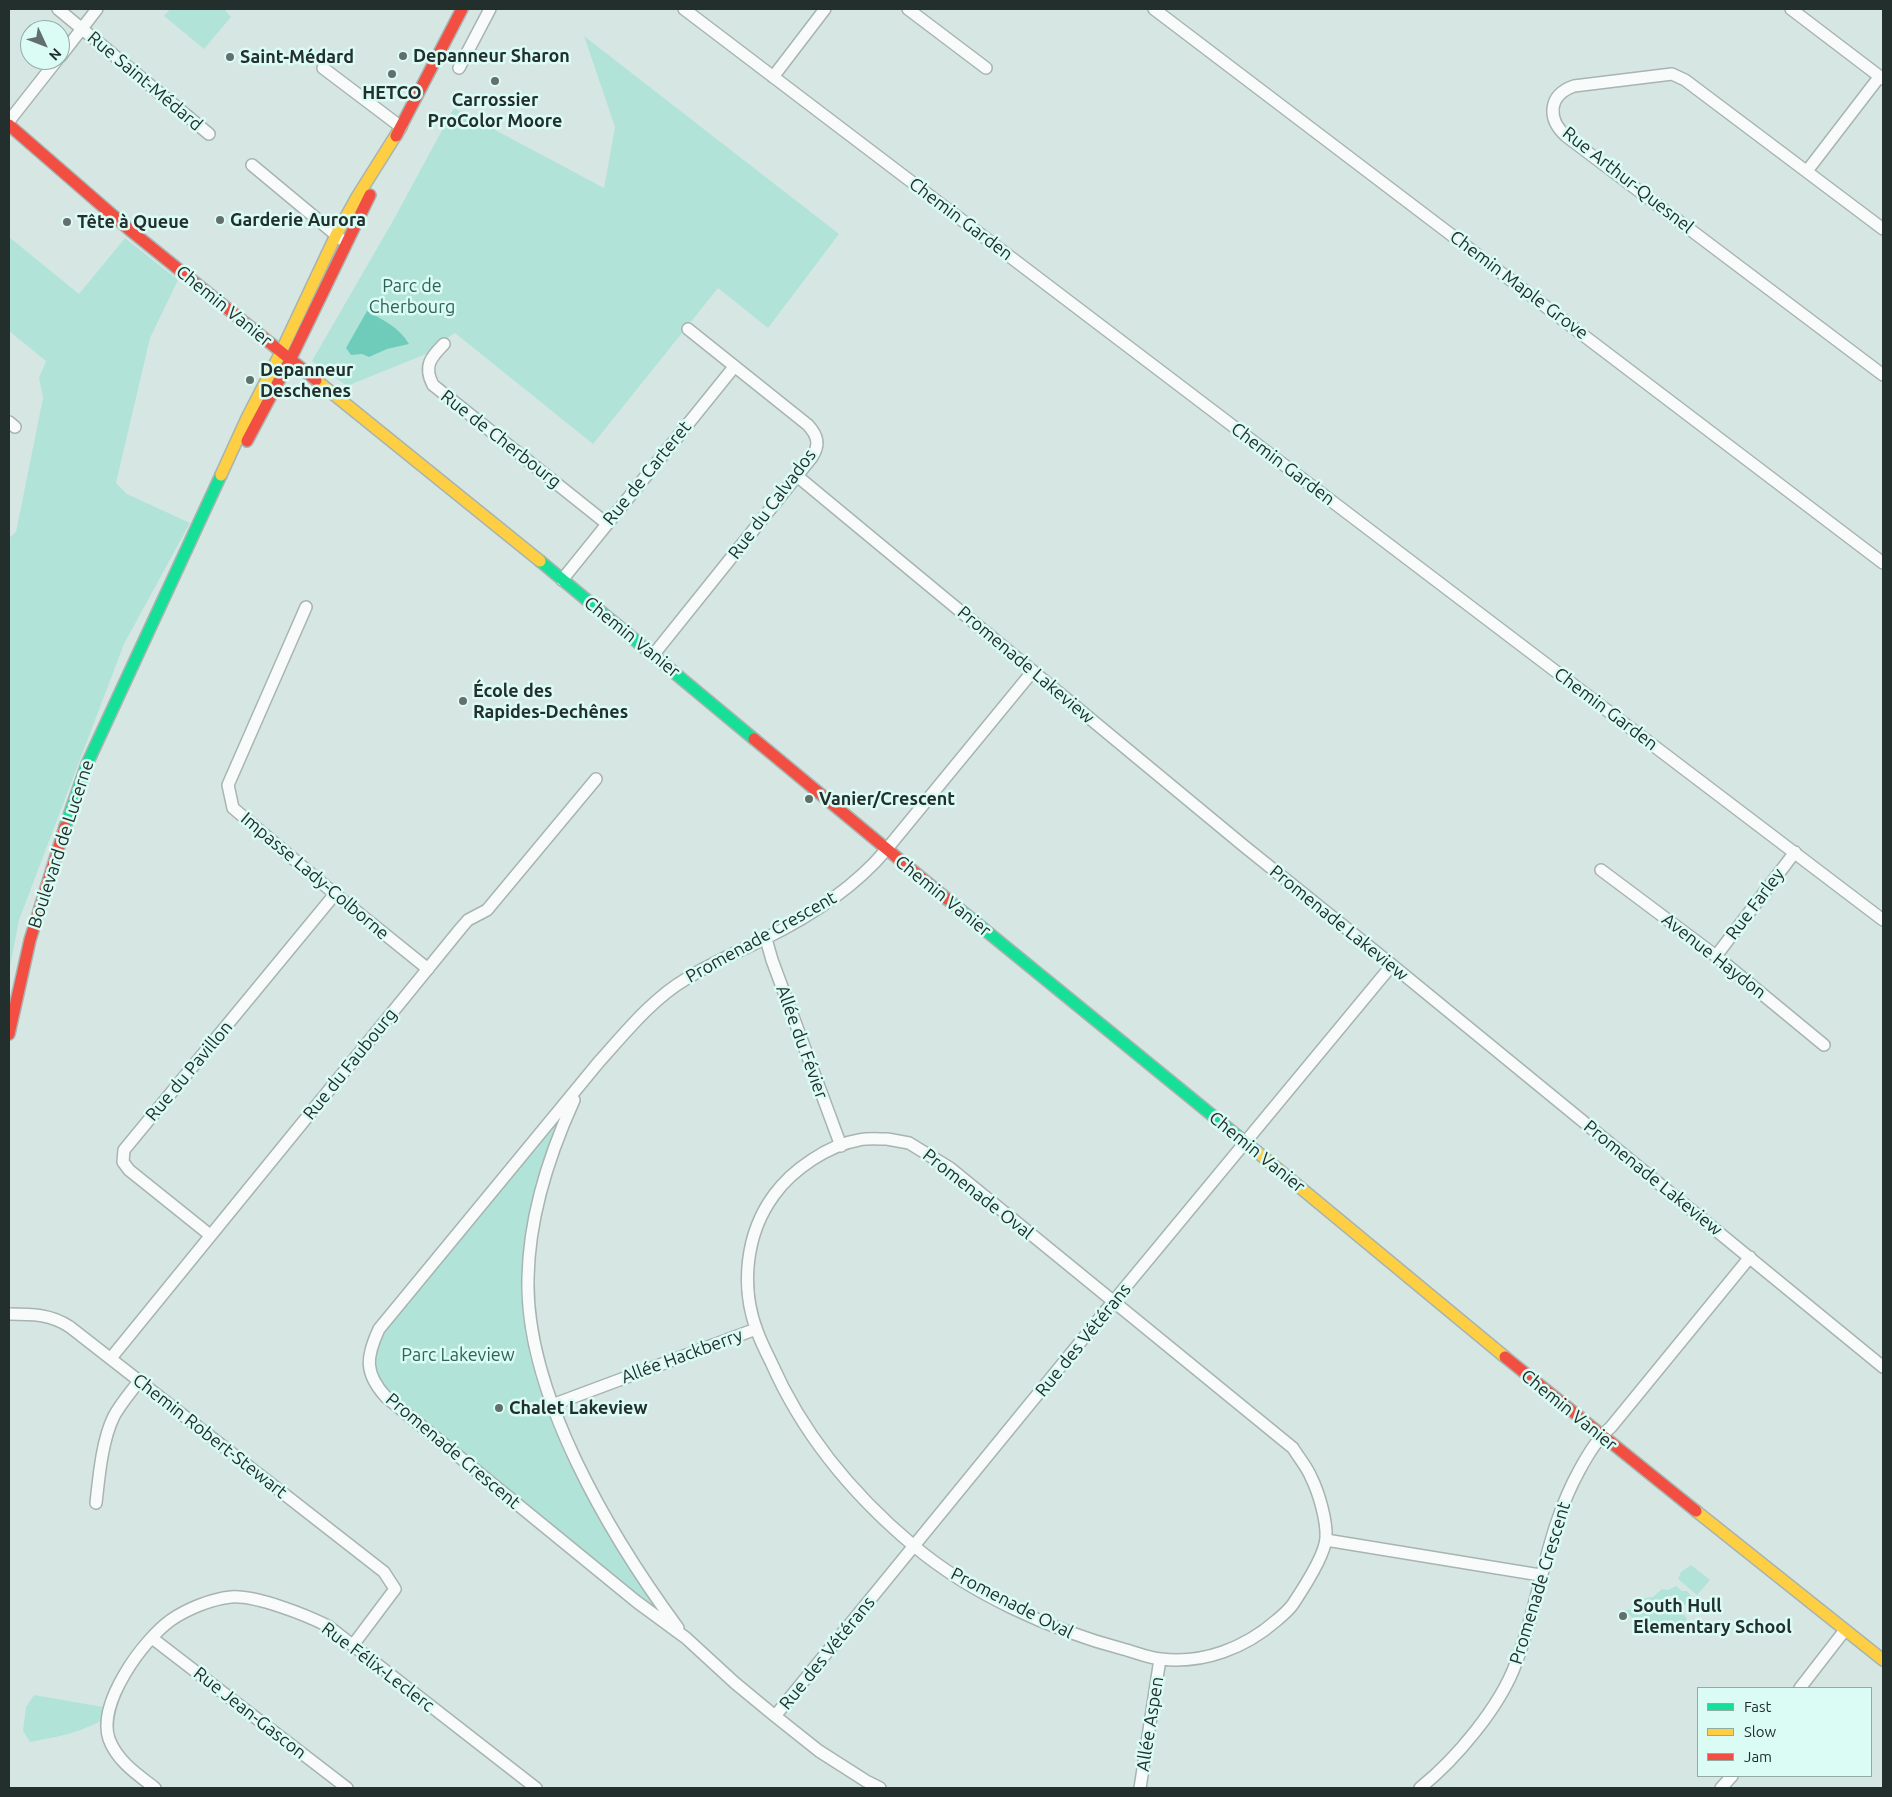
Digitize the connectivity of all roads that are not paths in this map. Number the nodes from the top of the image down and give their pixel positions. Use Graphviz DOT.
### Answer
graph roads {
  1 [pos="58,9"];
  2 [pos="97,9"];
  3 [pos="462,9"];
  4 [pos="490,9"];
  5 [pos="684,9"];
  6 [pos="825,9"];
  7 [pos="908,9"];
  8 [pos="1154,9"];
  9 [pos="1791,9"];
  10 [pos="82,29"];
  11 [pos="70,44"];
  12 [pos="323,68"];
  13 [pos="459,68"];
  14 [pos="986,68"];
  15 [pos="49,70"];
  16 [pos="773,77"];
  17 [pos="1881,78"];
  18 [pos="9,123"];
  19 [pos="401,127"];
  20 [pos="209,134"];
  21 [pos="252,165"];
  22 [pos="1807,171"];
  23 [pos="1883,229"];
  24 [pos="336,235"];
  25 [pos="348,243"];
  26 [pos="688,329"];
  27 [pos="444,344"];
  28 [pos="286,356"];
  29 [pos="734,367"];
  30 [pos="1883,375"];
  31 [pos="797,476"];
  32 [pos="606,523"];
  33 [pos="1883,563"];
  34 [pos="562,580"];
  35 [pos="306,606"];
  36 [pos="654,654"];
  37 [pos="1034,671"];
  38 [pos="596,779"];
  39 [pos="886,850"];
  40 [pos="1795,852"];
  41 [pos="1601,870"];
  42 [pos="335,894"];
  43 [pos="1883,920"];
  44 [pos="766,939"];
  45 [pos="1716,956"];
  46 [pos="1392,965"];
  47 [pos="428,969"];
  48 [pos="9,1034"];
  49 [pos="1824,1045"];
  50 [pos="581,1084"];
  51 [pos="1246,1142"];
  52 [pos="841,1146"];
  53 [pos="210,1235"];
  54 [pos="1750,1257"];
  55 [pos="1113,1302"];
  56 [pos="9,1314"];
  57 [pos="756,1329"];
  58 [pos="111,1358"];
  59 [pos="1883,1367"];
  60 [pos="139,1381"];
  61 [pos="552,1405"];
  62 [pos="1601,1436"];
  63 [pos="96,1503"];
  64 [pos="1326,1540"];
  65 [pos="914,1546"];
  66 [pos="1540,1575"];
  67 [pos="1845,1630"];
  68 [pos="152,1638"];
  69 [pos="686,1638"];
  70 [pos="353,1645"];
  71 [pos="1160,1659"];
  72 [pos="1883,1660"];
  73 [pos="1801,1687"];
  74 [pos="775,1716"];
  75 [pos="1731,1777"];
  76 [pos="155,1788"];
  77 [pos="347,1788"];
  78 [pos="536,1788"];
  79 [pos="880,1788"];
  80 [pos="1140,1788"];
  81 [pos="1420,1788"];
  82 [pos="1721,1788"];
  1 -- 10 [label="street, Rue Saint-Médard"];
  2 -- 10 [label="street"];
  3 -- 19 [label="street, Boulevard de Lucerne"];
  4 -- 13 [label="street"];
  5 -- 16 [label="street, Chemin Garden"];
  6 -- 16 [label="street"];
  7 -- 14 [label="street"];
  8 -- 33 [label="street, Chemin Maple Grove"];
  9 -- 17 [label="street"];
  10 -- 11 [label="street"];
  10 -- 20 [label="street, Rue Saint-Médard"];
  12 -- 19 [label="street"];
  15 -- 18 [label="street"];
  16 -- 40 [label="street, Chemin Garden"];
  17 -- 22 [label="street"];
  18 -- 28 [label="street, Chemin Vanier"];
  19 -- 24 [label="street, Boulevard de Lucerne"];
  19 -- 25 [label="street, Boulevard de Lucerne"];
  21 -- 24 [label="street"];
  22 -- 23 [label="street, Rue Arthur-Quesnel"];
  22 -- 30 [label="street, Rue Arthur-Quesnel"];
  24 -- 25 [label="street"];
  24 -- 28 [label="street, Boulevard de Lucerne"];
  25 -- 28 [label="street, Boulevard de Lucerne"];
  26 -- 29 [label="street, Rue du Calvados"];
  27 -- 32 [label="street, Rue de Cherbourg"];
  28 -- 34 [label="street, Chemin Vanier"];
  28 -- 48 [label="street, Boulevard de Lucerne"];
  29 -- 31 [label="street, Rue du Calvados"];
  29 -- 32 [label="street, Rue de Carteret"];
  31 -- 36 [label="street, Rue du Calvados"];
  31 -- 37 [label="street, Promenade Lakeview"];
  32 -- 34 [label="street, Rue de Carteret"];
  34 -- 36 [label="street, Chemin Vanier"];
  35 -- 42 [label="street, Impasse Lady-Colborne"];
  36 -- 39 [label="street, Chemin Vanier"];
  37 -- 39 [label="street, Promenade Crescent"];
  37 -- 46 [label="street, Promenade Lakeview"];
  38 -- 47 [label="street, Rue du Faubourg"];
  39 -- 44 [label="street, Promenade Crescent"];
  39 -- 51 [label="street, Chemin Vanier"];
  40 -- 43 [label="street, Chemin Garden"];
  40 -- 45 [label="street, Rue Farley"];
  41 -- 45 [label="street, Avenue Haydon"];
  42 -- 47 [label="street, Impasse Lady-Colborne"];
  42 -- 53 [label="street, Rue du Pavillon"];
  44 -- 50 [label="street, Promenade Crescent"];
  44 -- 52 [label="street, Allée du Févier"];
  45 -- 49 [label="street, Avenue Haydon"];
  46 -- 51 [label="street, Rue des Vétérans"];
  46 -- 54 [label="street, Promenade Lakeview"];
  47 -- 53 [label="street, Rue du Faubourg"];
  50 -- 61 [label="street, Promenade Crescent"];
  50 -- 69 [label="street, Promenade Crescent"];
  51 -- 55 [label="street, Rue des Vétérans"];
  51 -- 62 [label="street, Chemin Vanier"];
  52 -- 55 [label="street, Promenade Oval"];
  52 -- 57 [label="street, Promenade Oval"];
  53 -- 58 [label="street, Rue du Faubourg"];
  54 -- 59 [label="street, Promenade Lakeview"];
  54 -- 62 [label="street, Promenade Crescent"];
  55 -- 64 [label="street, Promenade Oval"];
  55 -- 65 [label="street, Rue des Vétérans"];
  56 -- 58 [label="street, Chemin Robert-Stewart"];
  57 -- 61 [label="street, Allée Hackberry"];
  57 -- 65 [label="street, Promenade Oval"];
  58 -- 60 [label="street, Chemin Robert-Stewart"];
  60 -- 63 [label="street"];
  60 -- 70 [label="street, Chemin Robert-Stewart"];
  61 -- 69 [label="street, Promenade Crescent"];
  62 -- 66 [label="street, Promenade Crescent"];
  62 -- 67 [label="street, Chemin Vanier"];
  64 -- 66 [label="street"];
  64 -- 71 [label="street, Promenade Oval"];
  65 -- 71 [label="street, Promenade Oval"];
  65 -- 74 [label="street, Rue des Vétérans"];
  66 -- 81 [label="street, Promenade Crescent"];
  67 -- 72 [label="street, Chemin Vanier"];
  67 -- 73 [label="street"];
  68 -- 70 [label="street, Rue Félix-Leclerc"];
  68 -- 76 [label="street, Rue Félix-Leclerc"];
  68 -- 77 [label="street, Rue Jean-Gascon"];
  69 -- 74 [label="street, Promenade Crescent"];
  70 -- 78 [label="street, Rue Félix-Leclerc"];
  71 -- 80 [label="street, Allée Aspen"];
  74 -- 79 [label="street, Promenade Crescent"];
  75 -- 82 [label="street"];
}
